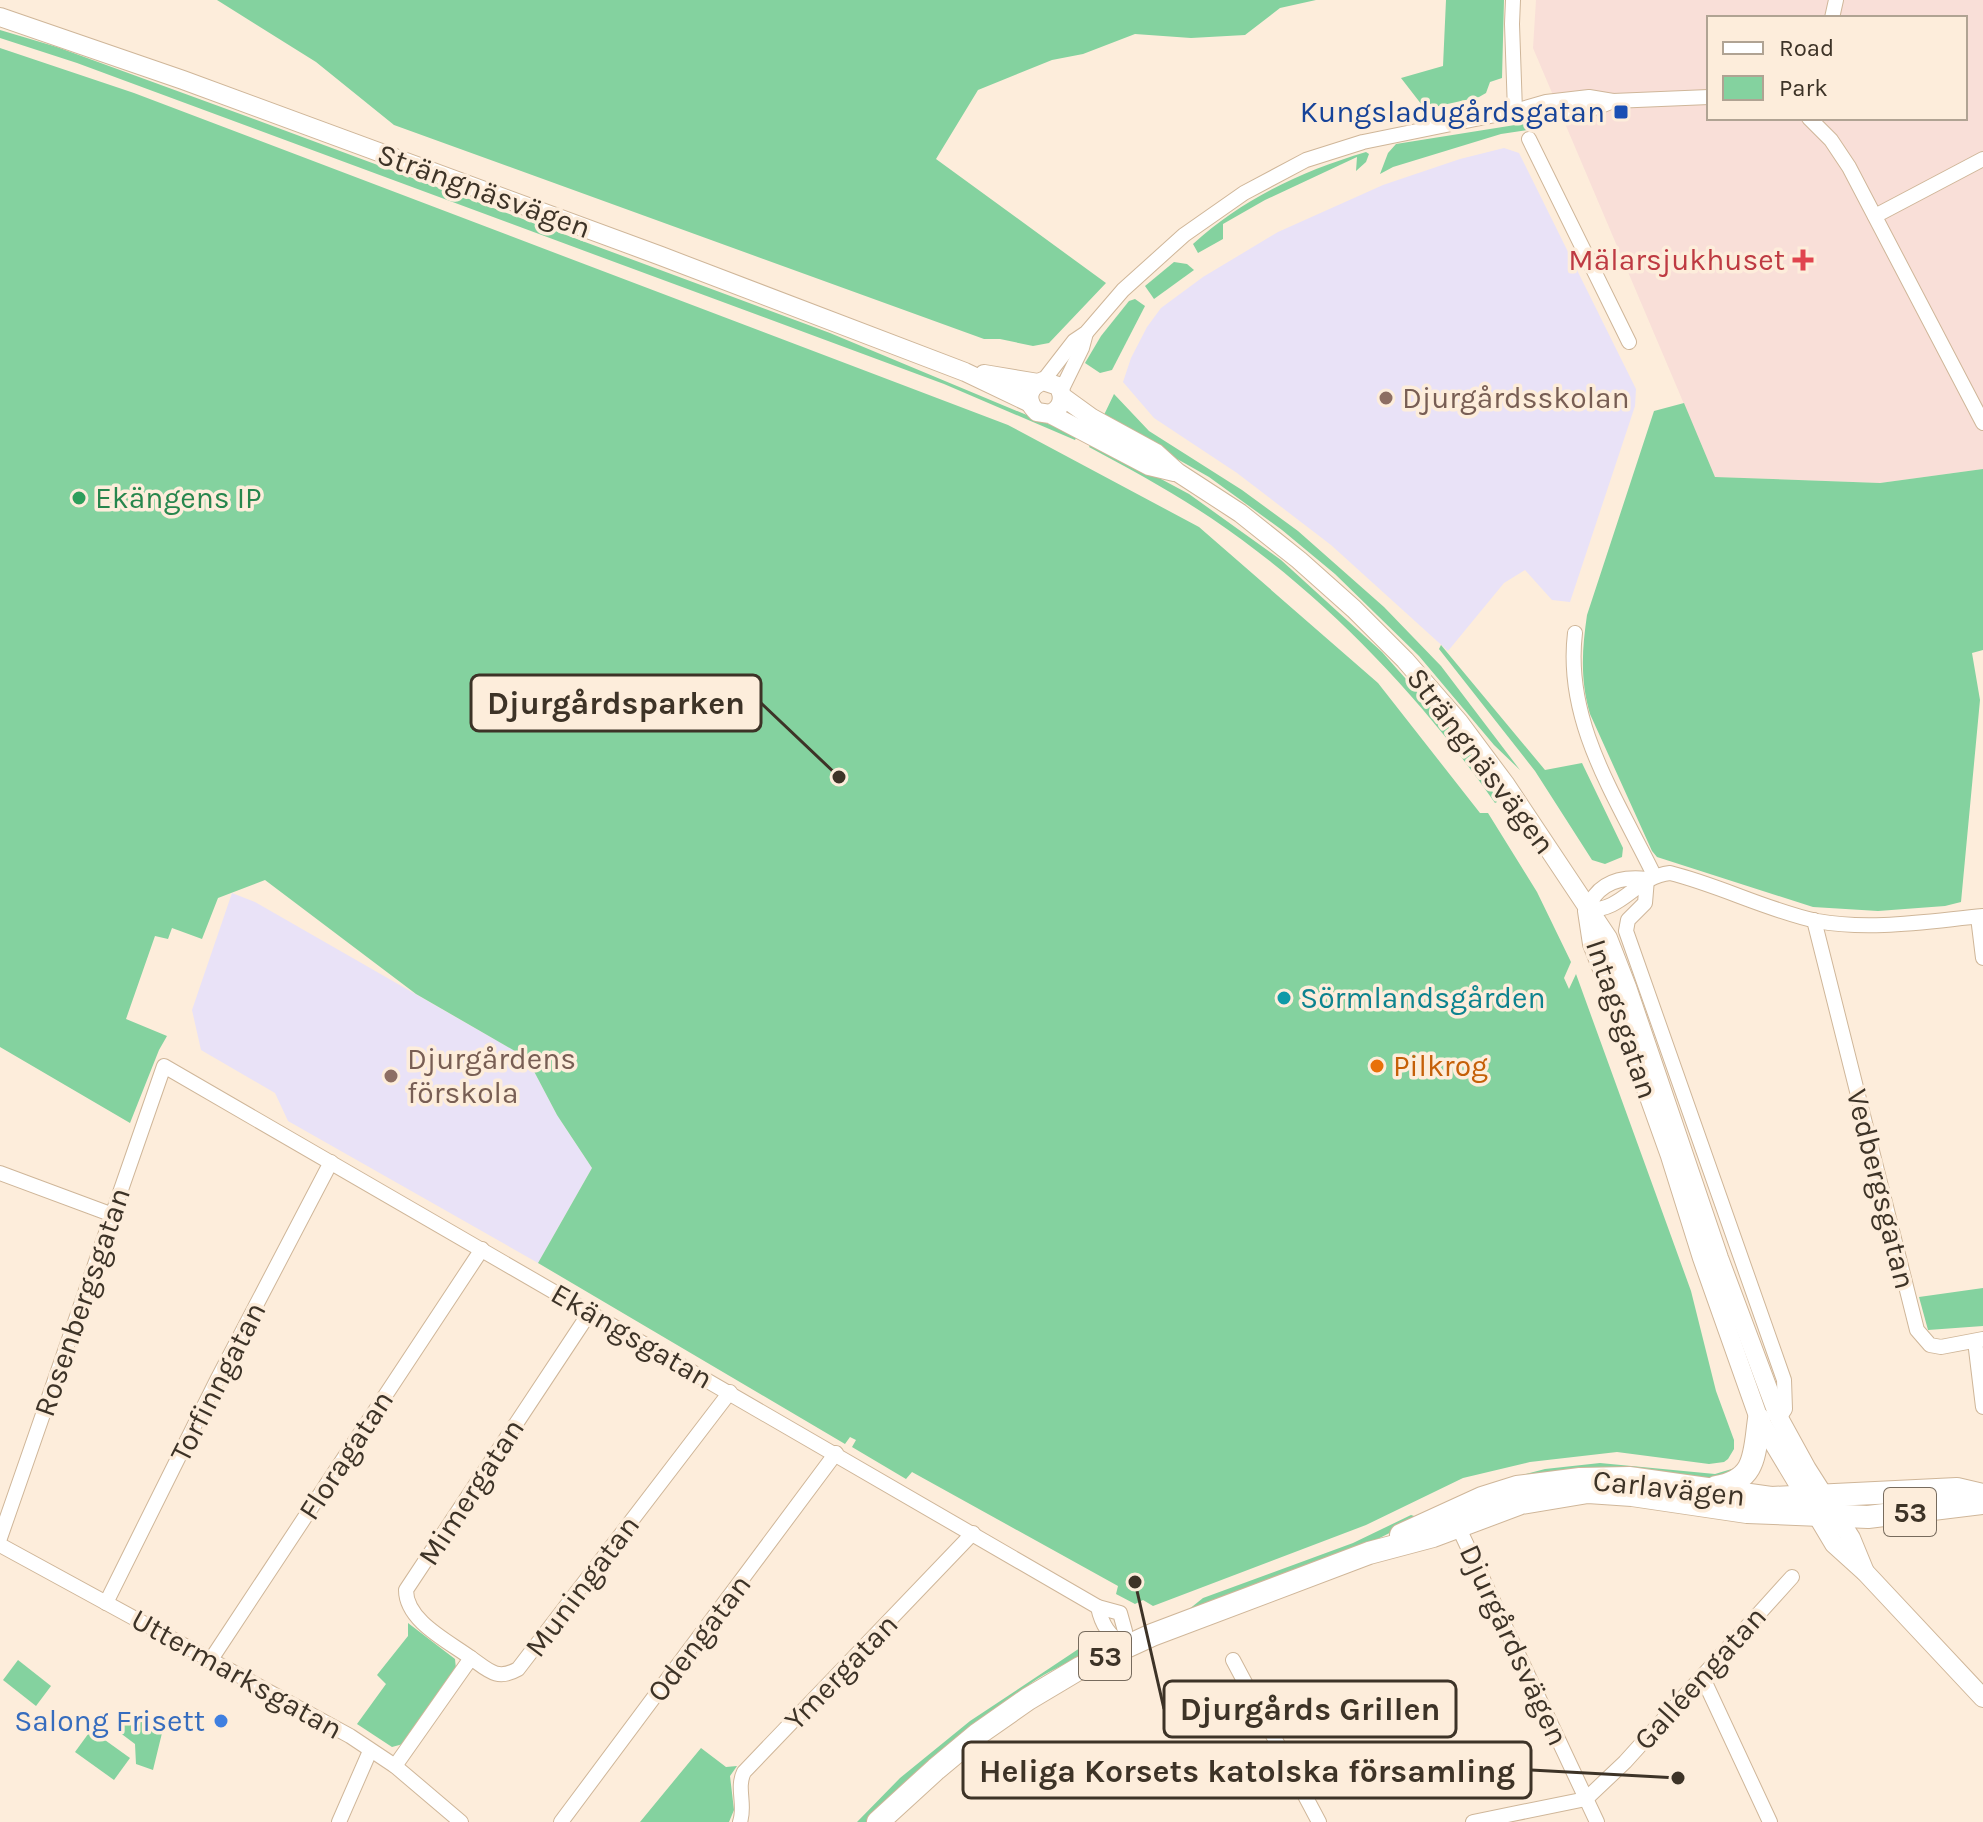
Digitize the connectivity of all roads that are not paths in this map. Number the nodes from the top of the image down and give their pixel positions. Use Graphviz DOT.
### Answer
graph roads {
  1 [pos="1513,0"];
  2 [pos="0,17"];
  3 [pos="1707,97"];
  4 [pos="1515,111"];
  5 [pos="1811,120"];
  6 [pos="1529,139"];
  7 [pos="1983,159"];
  8 [pos="1875,216"];
  9 [pos="1086,333"];
  10 [pos="1629,342"];
  11 [pos="965,372"];
  12 [pos="1040,382"];
  13 [pos="1062,394"];
  14 [pos="1030,403"];
  15 [pos="1050,414"];
  16 [pos="1983,423"];
  17 [pos="1177,472"];
  18 [pos="1575,633"];
  19 [pos="1650,877"];
  20 [pos="1587,910"];
  21 [pos="1980,916"];
  22 [pos="1814,920"];
  23 [pos="1983,958"];
  24 [pos="164,1066"];
  25 [pos="331,1162"];
  26 [pos="0,1173"];
  27 [pos="113,1215"];
  28 [pos="482,1249"];
  29 [pos="590,1312"];
  30 [pos="1979,1340"];
  31 [pos="730,1392"];
  32 [pos="1983,1407"];
  33 [pos="1769,1418"];
  34 [pos="836,1453"];
  35 [pos="1705,1490"];
  36 [pos="1983,1495"];
  37 [pos="1983,1503"];
  38 [pos="1820,1506"];
  39 [pos="1454,1518"];
  40 [pos="973,1533"];
  41 [pos="0,1538"];
  42 [pos="0,1545"];
  43 [pos="1792,1577"];
  44 [pos="106,1603"];
  45 [pos="1124,1647"];
  46 [pos="471,1658"];
  47 [pos="1233,1660"];
  48 [pos="210,1661"];
  49 [pos="1702,1676"];
  50 [pos="1983,1698"];
  51 [pos="370,1751"];
  52 [pos="395,1766"];
  53 [pos="1586,1799"];
  54 [pos="339,1822"];
  55 [pos="461,1822"];
  56 [pos="561,1822"];
  57 [pos="740,1822"];
  58 [pos="878,1822"];
  59 [pos="1319,1822"];
  60 [pos="1473,1822"];
  61 [pos="1597,1822"];
  62 [pos="1770,1822"];
  1 -- 4 [label="street"];
  2 -- 11 [label="main road, Strängnäsvägen"];
  3 -- 4 [label="street"];
  4 -- 9 [label="street"];
  5 -- 8 [label="street"];
  6 -- 10 [label="street"];
  7 -- 8 [label="street"];
  8 -- 16 [label="street"];
  9 -- 12 [label="street"];
  9 -- 13 [label="street"];
  11 -- 12 [label="main road, Strängnäsvägen"];
  11 -- 14 [label="main road, Strängnäsvägen"];
  12 -- 13 [label="main road"];
  12 -- 14 [label="main road"];
  13 -- 15 [label="main road"];
  13 -- 17 [label="main road, Strängnäsvägen"];
  14 -- 15 [label="main road"];
  15 -- 17 [label="main road, Strängnäsvägen"];
  17 -- 20 [label="main road, Strängnäsvägen"];
  18 -- 19 [label="street"];
  19 -- 20 [label="street"];
  19 -- 22 [label="street"];
  19 -- 33 [label="street, Intagsgatan"];
  20 -- 33 [label="main road, Intagsgatan"];
  21 -- 22 [label="street"];
  21 -- 23 [label="street"];
  22 -- 30 [label="street, Vedbergsgatan"];
  24 -- 25 [label="street, Ekängsgatan"];
  24 -- 27 [label="street, Rosenbergsgatan"];
  25 -- 28 [label="street, Ekängsgatan"];
  25 -- 44 [label="street, Torfinngatan"];
  26 -- 27 [label="street"];
  27 -- 41 [label="street, Rosenbergsgatan"];
  28 -- 29 [label="street, Ekängsgatan"];
  28 -- 48 [label="street, Floragatan"];
  29 -- 31 [label="street, Ekängsgatan"];
  29 -- 46 [label="street, Mimergatan"];
  30 -- 32 [label="street, Vedbergsgatan"];
  31 -- 34 [label="street, Ekängsgatan"];
  31 -- 46 [label="street, Muningatan"];
  33 -- 35 [label="main road"];
  33 -- 38 [label="main road, Intagsgatan"];
  34 -- 40 [label="street, Ekängsgatan"];
  34 -- 56 [label="street, Odengatan"];
  35 -- 38 [label="main road, Carlavägen / 53"];
  35 -- 39 [label="main road, Carlavägen / 53"];
  36 -- 38 [label="main road, Carlavägen / 53"];
  37 -- 38 [label="main road, Carlavägen / 53"];
  38 -- 39 [label="main road, Carlavägen / 53"];
  38 -- 50 [label="main road, Intagsgatan"];
  39 -- 45 [label="main road, Carlavägen / 53"];
  39 -- 53 [label="street, Djurgårdsvägen"];
  40 -- 45 [label="street, Ekängsgatan"];
  40 -- 57 [label="street, Ymergatan"];
  42 -- 44 [label="street, Uttermarksgatan"];
  43 -- 49 [label="street, Galléengatan"];
  44 -- 48 [label="street, Uttermarksgatan"];
  45 -- 58 [label="main road, Carlavägen / 53"];
  46 -- 52 [label="street"];
  47 -- 59 [label="street"];
  48 -- 51 [label="street, Uttermarksgatan"];
  49 -- 53 [label="street, Galléengatan"];
  49 -- 62 [label="street"];
  51 -- 52 [label="street, Uttermarksgatan"];
  51 -- 54 [label="street"];
  52 -- 55 [label="street, Uttermarksgatan"];
  53 -- 60 [label="street"];
  53 -- 61 [label="street, Djurgårdsvägen"];
}
